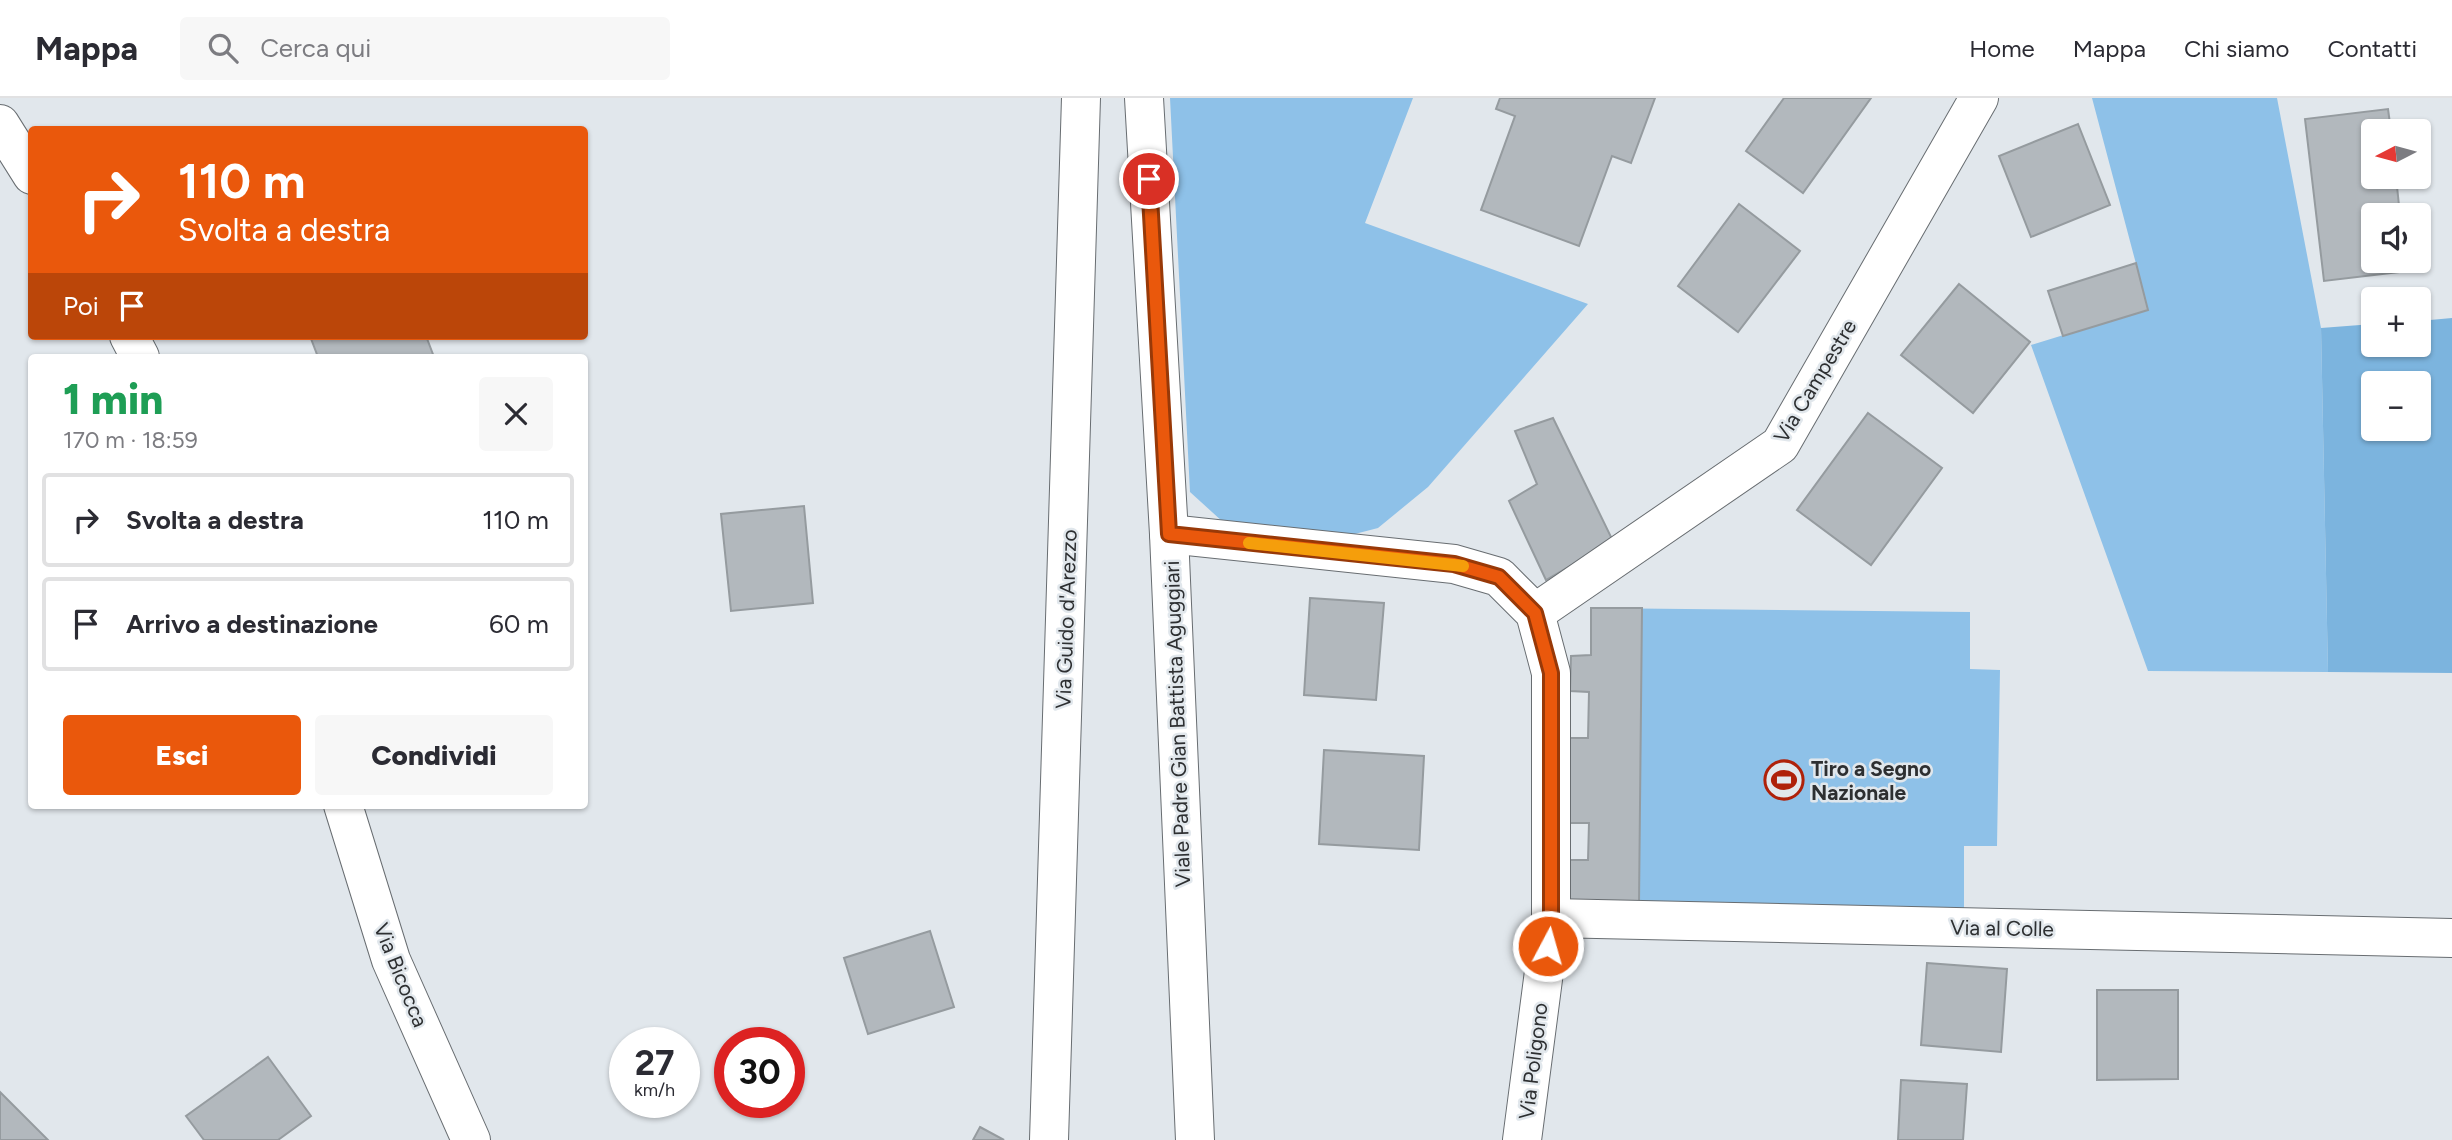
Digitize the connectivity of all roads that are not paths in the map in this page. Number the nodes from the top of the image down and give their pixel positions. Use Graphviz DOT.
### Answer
graph roads {
  1 [pos="1081,98"];
  2 [pos="1144,98"];
  3 [pos="1979,98"];
  4 [pos="0,124"];
  5 [pos="28,169"];
  6 [pos="1169,534"];
  7 [pos="1535,613"];
  8 [pos="343,809"];
  9 [pos="1551,918"];
  10 [pos="2452,939"];
  11 [pos="471,1140"];
  12 [pos="1049,1140"];
  13 [pos="1195,1140"];
  14 [pos="1522,1140"];
  1 -- 12 [label="street, Via Guido d'Arezzo"];
  2 -- 6 [label="street, Viale Padre Gian Battista Aguggiari"];
  3 -- 7 [label="street, Via Campestre"];
  4 -- 5 [label="street"];
  6 -- 7 [label="street"];
  6 -- 13 [label="street, Viale Padre Gian Battista Aguggiari"];
  7 -- 9 [label="street, Via Poligono"];
  8 -- 11 [label="street, Via Bicocca"];
  9 -- 10 [label="street, Via al Colle"];
  9 -- 14 [label="street, Via Poligono"];
}
